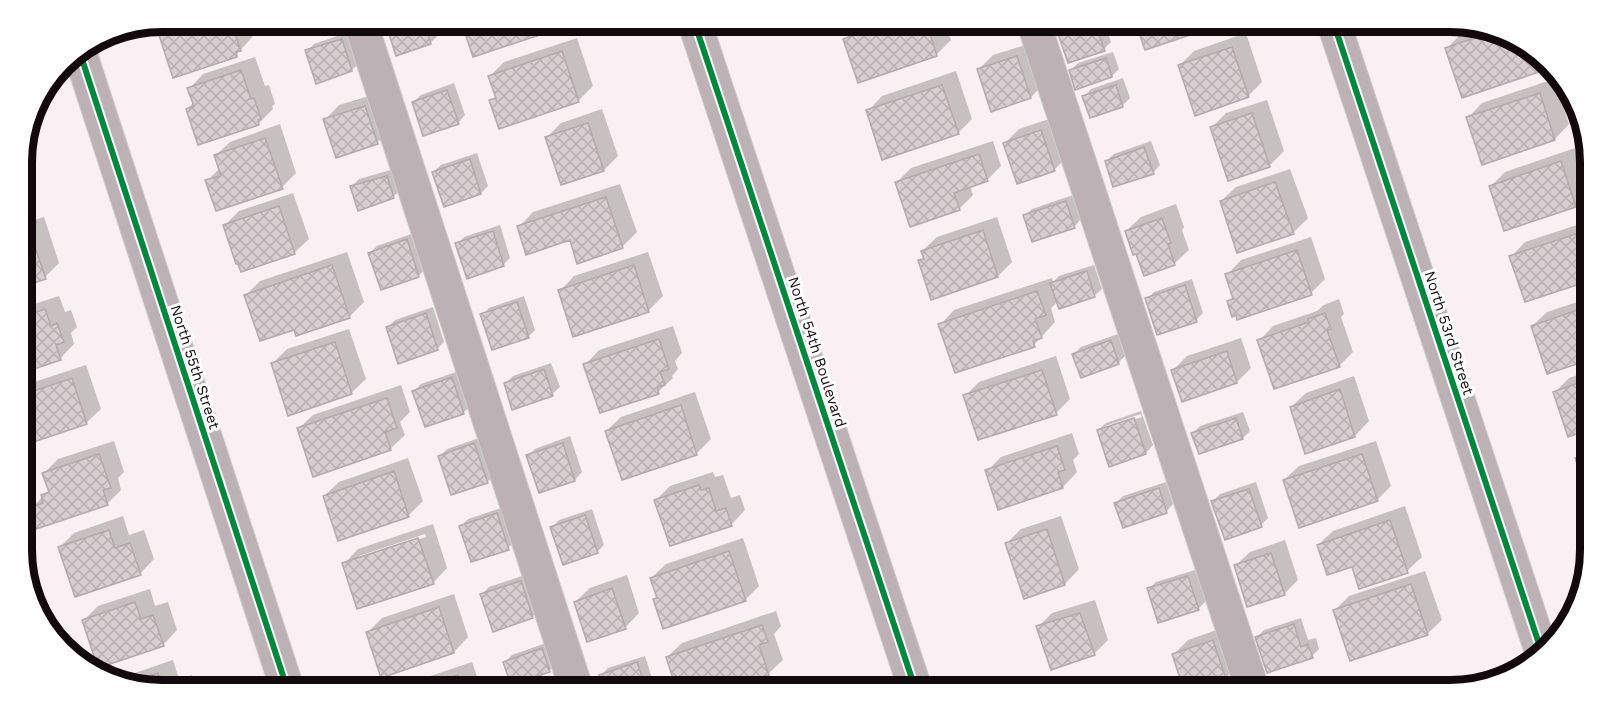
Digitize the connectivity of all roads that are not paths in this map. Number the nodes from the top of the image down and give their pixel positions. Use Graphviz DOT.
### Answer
graph roads {
  1 [pos="364,32"];
  2 [pos="698,32"];
  3 [pos="1037,32"];
  4 [pos="1337,32"];
  5 [pos="82,59"];
  6 [pos="1539,644"];
  7 [pos="284,680"];
  8 [pos="573,680"];
  9 [pos="912,680"];
  10 [pos="1249,680"];
  1 -- 8 [label="street"];
  2 -- 9 [label="street, North 54th Boulevard"];
  3 -- 10 [label="street"];
  4 -- 6 [label="street, North 53rd Street"];
  5 -- 7 [label="street, North 55th Street"];
}
